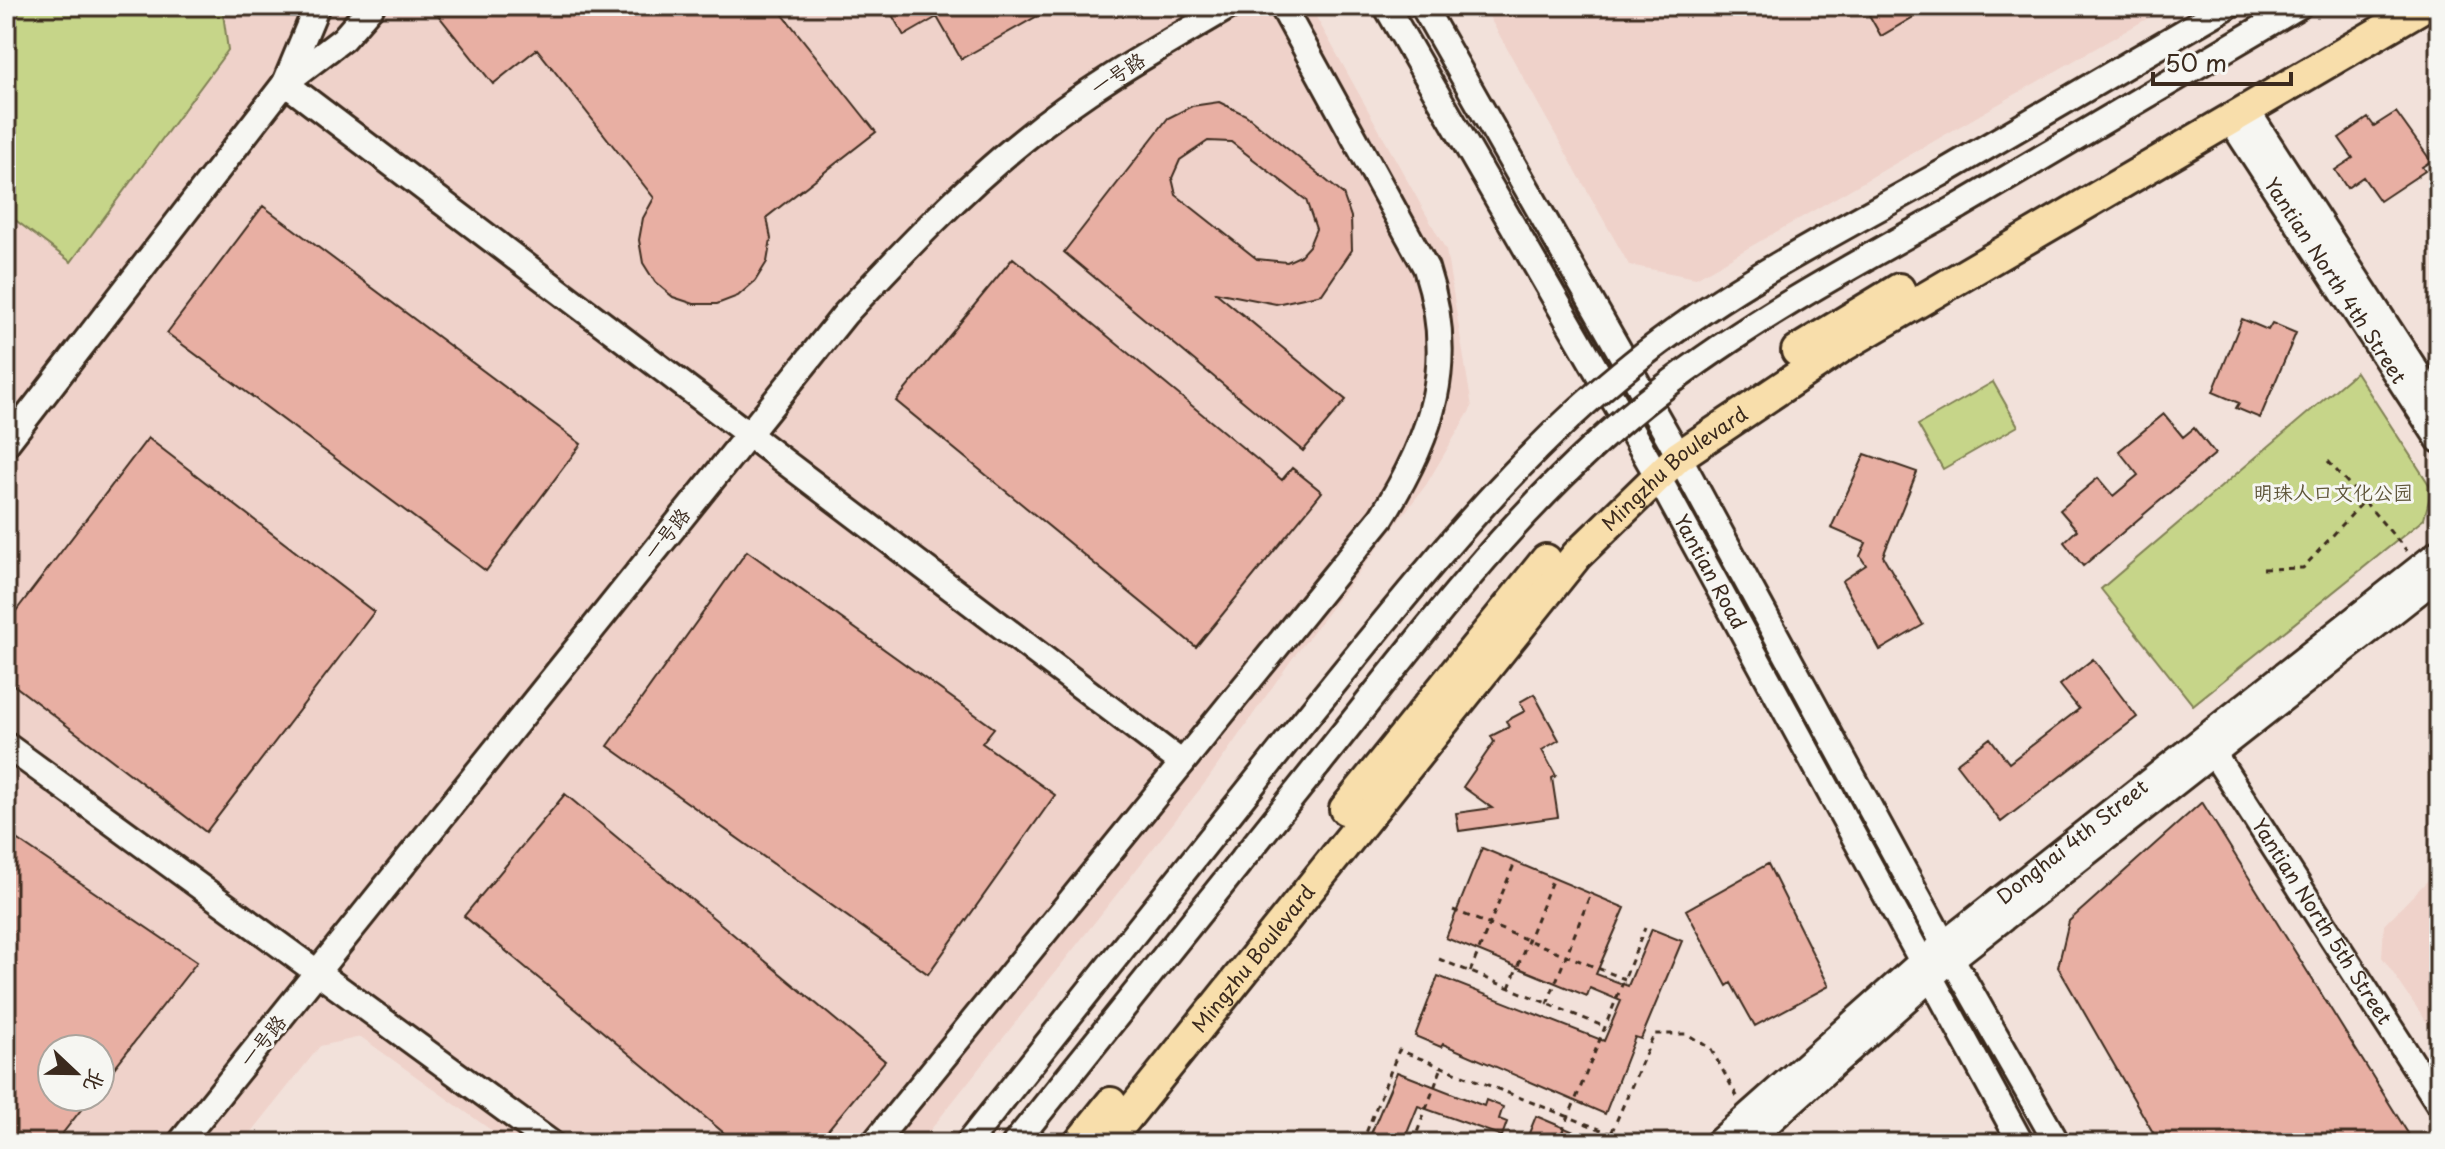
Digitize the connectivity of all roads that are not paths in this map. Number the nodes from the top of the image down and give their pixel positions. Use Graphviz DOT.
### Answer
graph roads {
  1 [pos="317,6"];
  2 [pos="372,6"];
  3 [pos="1230,6"];
  4 [pos="1282,6"];
  5 [pos="1386,6"];
  6 [pos="1423,6"];
  7 [pos="2228,6"];
  8 [pos="2299,6"];
  9 [pos="2385,6"];
  10 [pos="2424,6"];
  11 [pos="285,83"];
  12 [pos="2238,115"];
  13 [pos="2439,406"];
  14 [pos="748,433"];
  15 [pos="2439,440"];
  16 [pos="6,444"];
  17 [pos="1663,458"];
  18 [pos="2433,565"];
  19 [pos="6,745"];
  20 [pos="2209,746"];
  21 [pos="1182,763"];
  22 [pos="1948,951"];
  23 [pos="1926,969"];
  24 [pos="316,974"];
  25 [pos="2439,1104"];
  26 [pos="180,1143"];
  27 [pos="551,1143"];
  28 [pos="874,1143"];
  29 [pos="968,1143"];
  30 [pos="1015,1143"];
  31 [pos="1079,1143"];
  32 [pos="1106,1143"];
  33 [pos="1717,1143"];
  34 [pos="1746,1143"];
  35 [pos="2021,1143"];
  36 [pos="2057,1143"];
  1 -- 11 [label="street"];
  2 -- 11 [label="street"];
  3 -- 14 [label="street, 一号路"];
  4 -- 21 [label="street"];
  5 -- 17 [label="street, Yantian Road"];
  6 -- 17 [label="street, Yantian Road"];
  7 -- 29 [label="street, bridge"];
  8 -- 30 [label="street, bridge"];
  9 -- 17 [label="main road, Mingzhu Boulevard"];
  10 -- 12 [label="main road, Mingzhu Boulevard"];
  11 -- 14 [label="street"];
  11 -- 16 [label="street"];
  12 -- 13 [label="street, Yantian North 4th Street"];
  12 -- 15 [label="street, Yantian North 4th Street"];
  12 -- 17 [label="main road, Mingzhu Boulevard"];
  14 -- 21 [label="street"];
  14 -- 24 [label="street, 一号路"];
  17 -- 22 [label="street, Yantian Road"];
  17 -- 23 [label="street, Yantian Road"];
  17 -- 31 [label="main road, Mingzhu Boulevard"];
  17 -- 32 [label="main road, Mingzhu Boulevard"];
  18 -- 20 [label="street, Donghai 4th Street"];
  19 -- 24 [label="street"];
  20 -- 22 [label="street, Donghai 4th Street"];
  20 -- 25 [label="street, Yantian North 5th Street"];
  21 -- 28 [label="street"];
  22 -- 23 [label="street, Donghai 4th Street"];
  22 -- 36 [label="street, Yantian Road"];
  23 -- 33 [label="street, Donghai 4th Street"];
  23 -- 34 [label="street, Donghai 4th Street"];
  23 -- 35 [label="street, Yantian Road"];
  24 -- 26 [label="street, 一号路"];
  24 -- 27 [label="street"];
}
